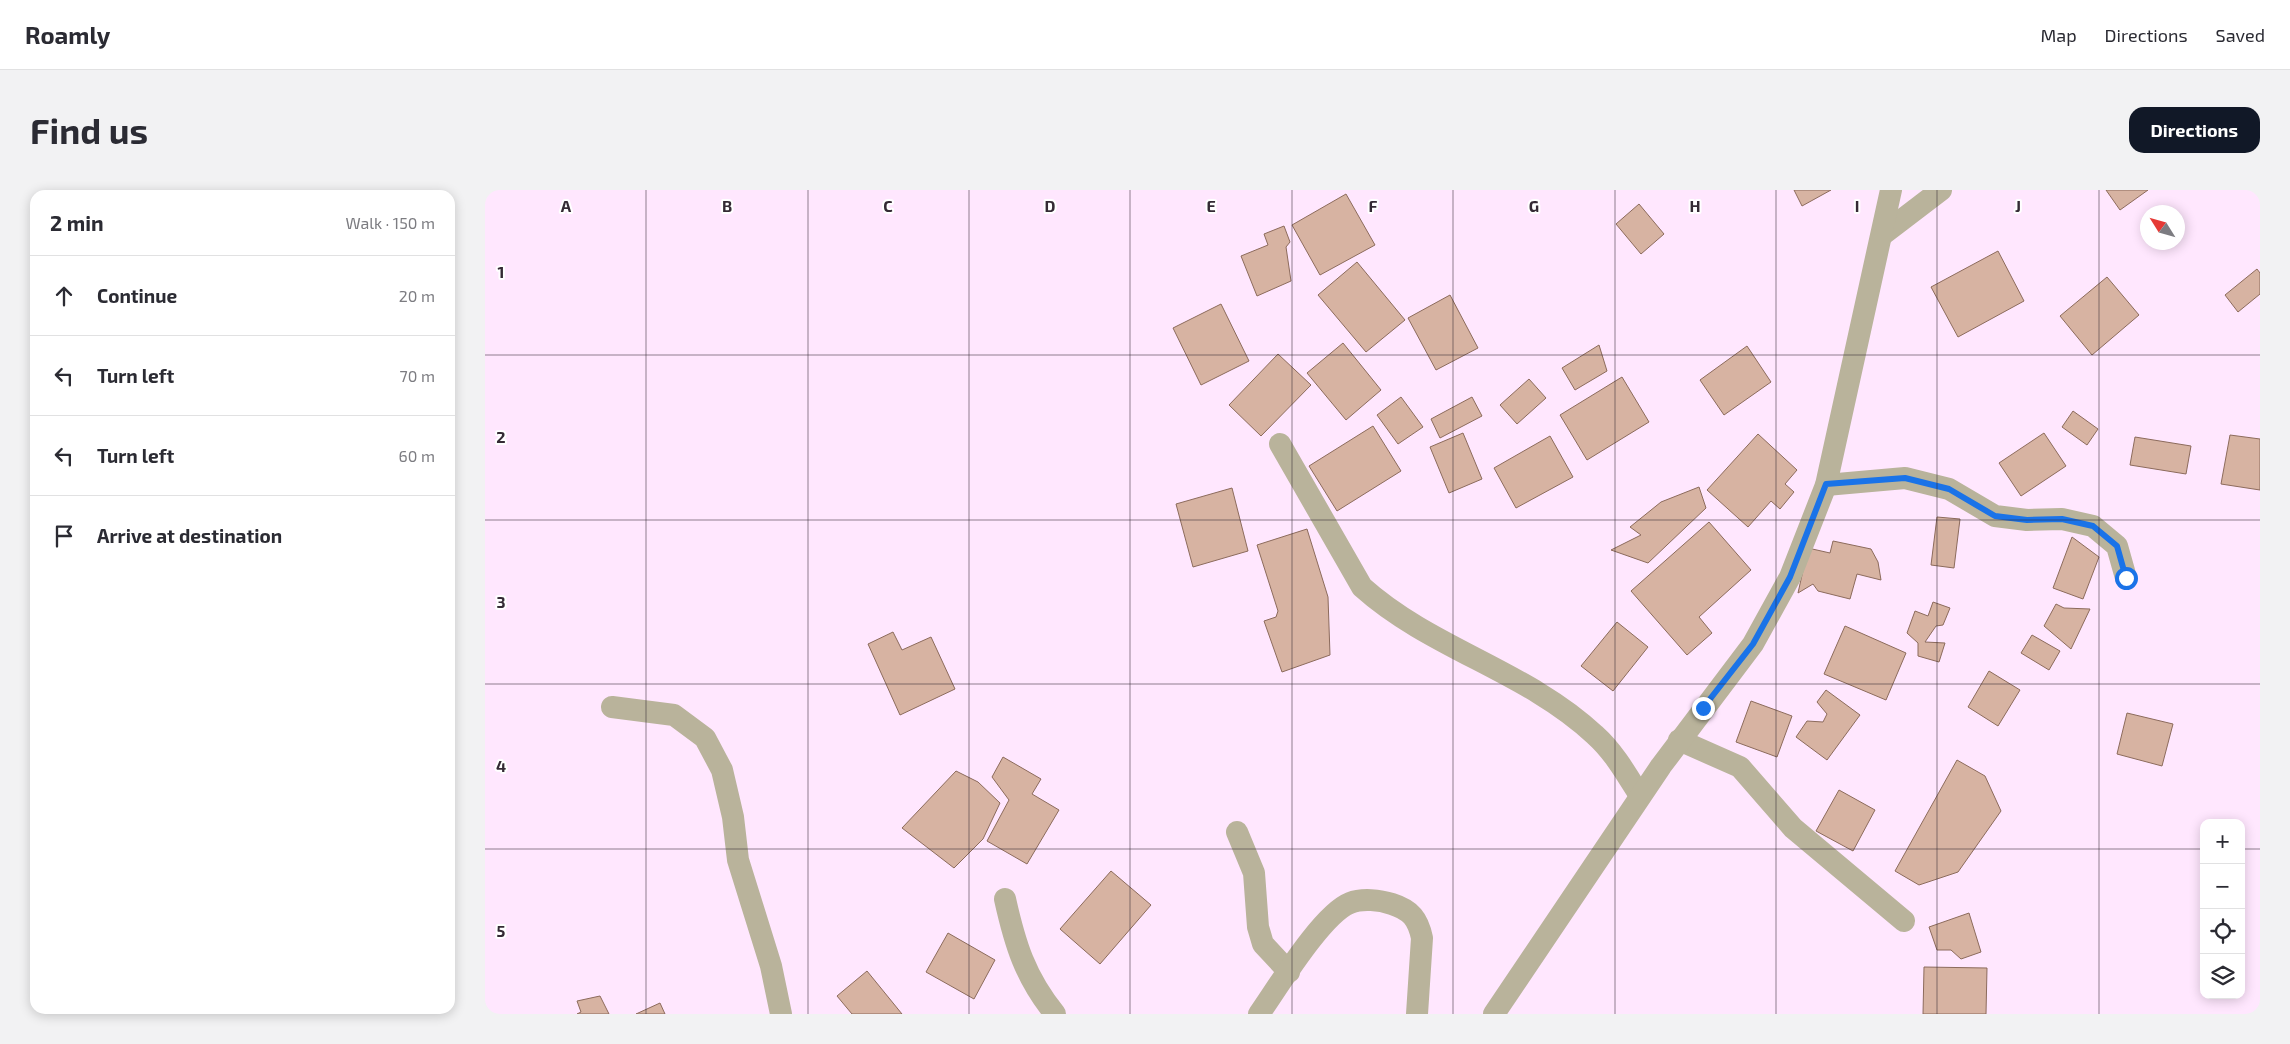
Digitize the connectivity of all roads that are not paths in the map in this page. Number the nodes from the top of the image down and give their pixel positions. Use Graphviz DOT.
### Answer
graph roads {
  1 [pos="1891,190"];
  2 [pos="1941,190"];
  3 [pos="1882,235"];
  4 [pos="1280,444"];
  5 [pos="1826,484"];
  6 [pos="2126,578"];
  7 [pos="612,707"];
  8 [pos="1679,740"];
  9 [pos="1640,796"];
  10 [pos="1237,832"];
  11 [pos="1005,899"];
  12 [pos="1904,921"];
  13 [pos="1289,972"];
  14 [pos="781,1014"];
  15 [pos="1055,1014"];
  16 [pos="1259,1014"];
  17 [pos="1417,1014"];
  18 [pos="1494,1014"];
  1 -- 3 [label="street"];
  2 -- 3 [label="street"];
  3 -- 5 [label="street"];
  4 -- 9 [label="street"];
  5 -- 6 [label="street"];
  5 -- 8 [label="street"];
  7 -- 14 [label="street"];
  8 -- 9 [label="street"];
  8 -- 12 [label="street"];
  9 -- 18 [label="street"];
  10 -- 13 [label="street"];
  11 -- 15 [label="street"];
  13 -- 16 [label="street"];
  13 -- 17 [label="street"];
}
